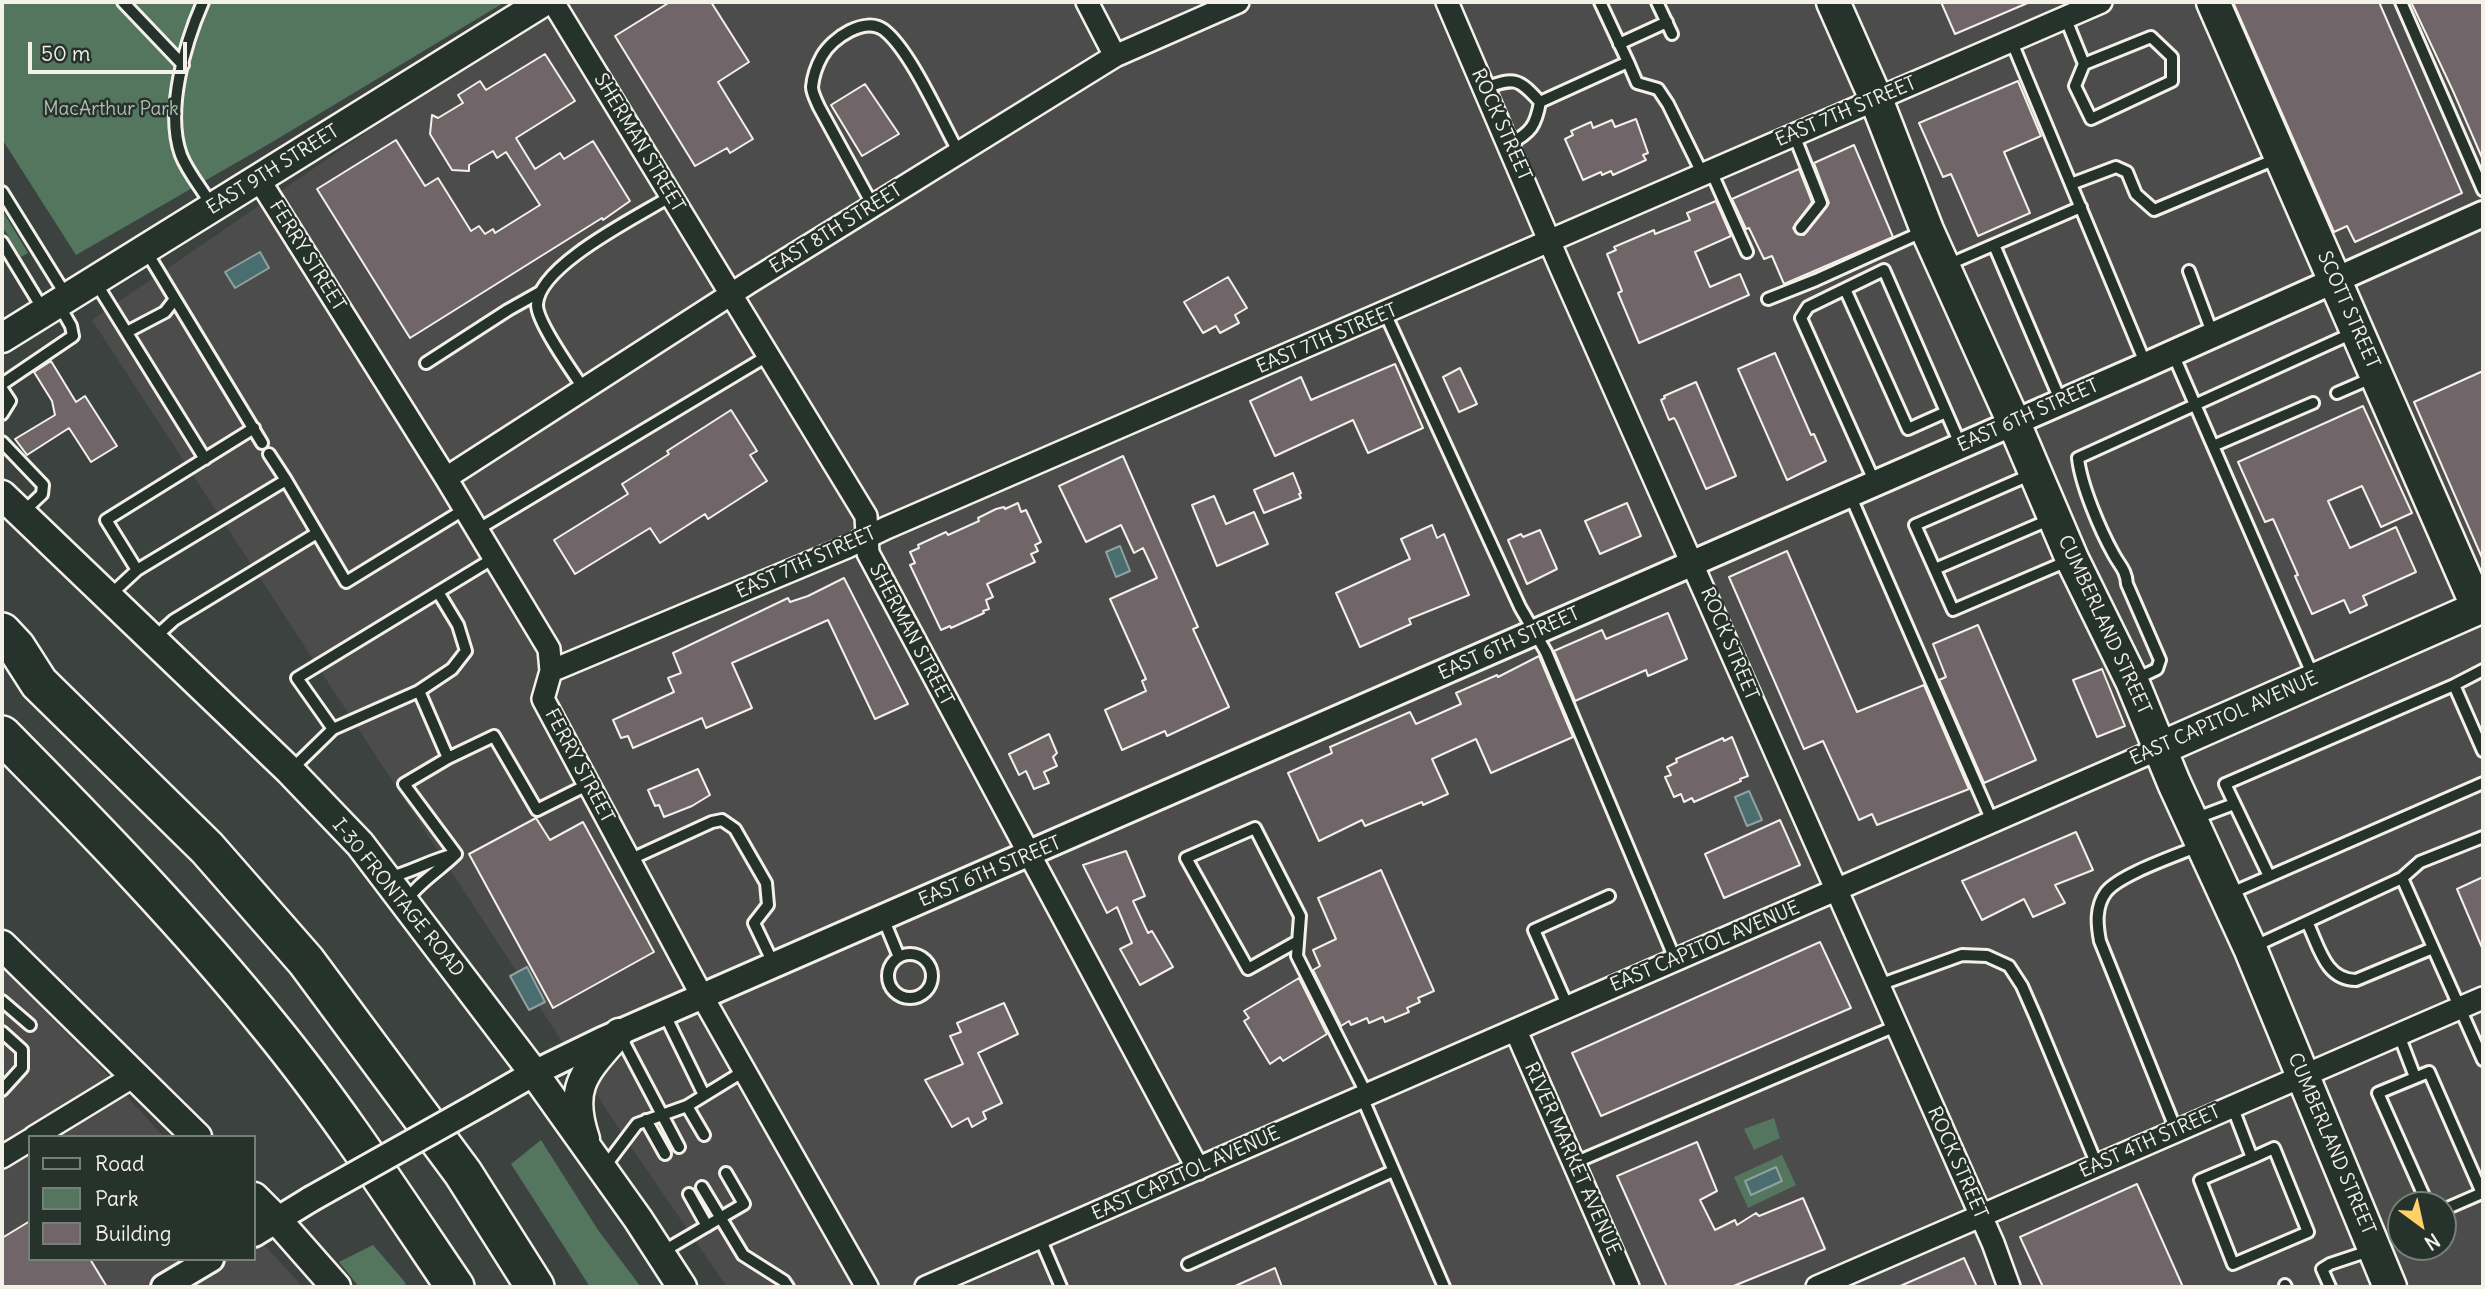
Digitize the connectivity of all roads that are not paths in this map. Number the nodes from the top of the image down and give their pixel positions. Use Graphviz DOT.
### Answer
graph roads {
  1 [pos="123,2"];
  2 [pos="203,2"];
  3 [pos="543,2"];
  4 [pos="553,2"];
  5 [pos="1087,2"];
  6 [pos="1238,2"];
  7 [pos="1447,2"];
  8 [pos="1600,2"];
  9 [pos="1657,2"];
  10 [pos="1833,2"];
  11 [pos="2101,2"];
  12 [pos="2213,2"];
  13 [pos="2401,2"];
  14 [pos="2065,17"];
  15 [pos="1667,22"];
  16 [pos="1672,34"];
  17 [pos="2011,40"];
  18 [pos="1619,44"];
  19 [pos="1115,56"];
  20 [pos="1628,62"];
  21 [pos="2084,64"];
  22 [pos="183,65"];
  23 [pos="1485,88"];
  24 [pos="1876,99"];
  25 [pos="1540,102"];
  26 [pos="1794,135"];
  27 [pos="1508,144"];
  28 [pos="959,153"];
  29 [pos="2281,157"];
  30 [pos="1707,173"];
  31 [pos="258,178"];
  32 [pos="2071,184"];
  33 [pos="2483,190"];
  34 [pos="2,192"];
  35 [pos="671,196"];
  36 [pos="873,206"];
  37 [pos="2081,207"];
  38 [pos="214,208"];
  39 [pos="2483,214"];
  40 [pos="1801,228"];
  41 [pos="1927,230"];
  42 [pos="1551,242"];
  43 [pos="1994,245"];
  44 [pos="3,248"];
  45 [pos="145,249"];
  46 [pos="1747,253"];
  47 [pos="1944,267"];
  48 [pos="2189,271"];
  49 [pos="94,280"];
  50 [pos="2335,281"];
  51 [pos="1845,289"];
  52 [pos="540,292"];
  53 [pos="732,294"];
  54 [pos="175,299"];
  55 [pos="1768,299"];
  56 [pos="56,304"];
  57 [pos="1385,313"];
  58 [pos="2358,330"];
  59 [pos="127,332"];
  60 [pos="2213,335"];
  61 [pos="2,338"];
  62 [pos="2173,353"];
  63 [pos="769,355"];
  64 [pos="426,363"];
  65 [pos="2146,365"];
  66 [pos="2377,376"];
  67 [pos="2,386"];
  68 [pos="584,389"];
  69 [pos="2337,393"];
  70 [pos="2061,402"];
  71 [pos="2195,404"];
  72 [pos="2313,404"];
  73 [pos="1946,412"];
  74 [pos="2,414"];
  75 [pos="2014,423"];
  76 [pos="254,428"];
  77 [pos="2,442"];
  78 [pos="262,443"];
  79 [pos="1961,446"];
  80 [pos="2213,446"];
  81 [pos="269,454"];
  82 [pos="205,460"];
  83 [pos="2036,472"];
  84 [pos="446,478"];
  85 [pos="286,480"];
  86 [pos="1875,483"];
  87 [pos="1850,495"];
  88 [pos="12,504"];
  89 [pos="465,509"];
  90 [pos="2054,517"];
  91 [pos="477,530"];
  92 [pos="317,533"];
  93 [pos="866,537"];
  94 [pos="494,558"];
  95 [pos="2072,559"];
  96 [pos="1693,563"];
  97 [pos="1934,569"];
  98 [pos="137,570"];
  99 [pos="438,592"];
  100 [pos="109,596"];
  101 [pos="2482,610"];
  102 [pos="2,632"];
  103 [pos="1535,633"];
  104 [pos="153,639"];
  105 [pos="2,663"];
  106 [pos="2483,670"];
  107 [pos="551,671"];
  108 [pos="2314,679"];
  109 [pos="2132,681"];
  110 [pos="38,683"];
  111 [pos="2455,685"];
  112 [pos="419,691"];
  113 [pos="334,729"];
  114 [pos="2,735"];
  115 [pos="2161,748"];
  116 [pos="2483,751"];
  117 [pos="448,758"];
  118 [pos="290,771"];
  119 [pos="2483,783"];
  120 [pos="589,784"];
  121 [pos="2234,804"];
  122 [pos="1992,821"];
  123 [pos="2197,832"];
  124 [pos="2483,837"];
  125 [pos="456,853"];
  126 [pos="1029,855"];
  127 [pos="629,860"];
  128 [pos="2269,876"];
  129 [pos="387,878"];
  130 [pos="2402,878"];
  131 [pos="1835,890"];
  132 [pos="1608,896"];
  133 [pos="2226,896"];
  134 [pos="405,902"];
  135 [pos="883,918"];
  136 [pos="2307,922"];
  137 [pos="1298,941"];
  138 [pos="2,945"];
  139 [pos="2250,948"];
  140 [pos="2433,948"];
  141 [pos="899,957"];
  142 [pos="1675,959"];
  143 [pos="774,965"];
  144 [pos="1879,985"];
  145 [pos="702,996"];
  146 [pos="2483,998"];
  147 [pos="2,1001"];
  148 [pos="1568,1007"];
  149 [pos="2460,1008"];
  150 [pos="664,1013"];
  151 [pos="30,1025"];
  152 [pos="1896,1026"];
  153 [pos="1516,1031"];
  154 [pos="2,1032"];
  155 [pos="619,1033"];
  156 [pos="2399,1035"];
  157 [pos="2483,1060"];
  158 [pos="744,1071"];
  159 [pos="534,1073"];
  160 [pos="134,1076"];
  161 [pos="2301,1076"];
  162 [pos="2415,1077"];
  163 [pos="2,1090"];
  164 [pos="704,1095"];
  165 [pos="1364,1096"];
  166 [pos="687,1106"];
  167 [pos="2232,1106"];
  168 [pos="660,1115"];
  169 [pos="646,1120"];
  170 [pos="2176,1130"];
  171 [pos="37,1135"];
  172 [pos="195,1135"];
  173 [pos="704,1135"];
  174 [pos="28,1141"];
  175 [pos="679,1147"];
  176 [pos="666,1154"];
  177 [pos="2,1157"];
  178 [pos="2252,1158"];
  179 [pos="596,1162"];
  180 [pos="1574,1163"];
  181 [pos="2097,1165"];
  182 [pos="1198,1169"];
  183 [pos="1393,1171"];
  184 [pos="726,1173"];
  185 [pos="702,1187"];
  186 [pos="2422,1191"];
  187 [pos="689,1194"];
  188 [pos="256,1202"];
  189 [pos="2457,1204"];
  190 [pos="1980,1216"];
  191 [pos="720,1218"];
  192 [pos="707,1226"];
  193 [pos="265,1227"];
  194 [pos="1040,1238"];
  195 [pos="2374,1250"];
  196 [pos="659,1254"];
  197 [pos="208,1261"];
  198 [pos="1188,1264"];
  199 [pos="164,1287"];
  200 [pos="336,1287"];
  201 [pos="455,1287"];
  202 [pos="535,1287"];
  203 [pos="682,1287"];
  204 [pos="788,1287"];
  205 [pos="867,1287"];
  206 [pos="926,1287"];
  207 [pos="1061,1287"];
  208 [pos="1444,1287"];
  209 [pos="1628,1287"];
  210 [pos="1818,1287"];
  211 [pos="2009,1287"];
  212 [pos="2330,1287"];
  213 [pos="2390,1287"];
  1 -- 22 [label="lane"];
  2 -- 22 [label="lane"];
  3 -- 31 [label="main road, EAST 9TH STREET"];
  4 -- 35 [label="street, SHERMAN STREET"];
  5 -- 19 [label="street"];
  6 -- 19 [label="street, EAST 8TH STREET"];
  7 -- 23 [label="street, ROCK STREET"];
  8 -- 18 [label="lane"];
  9 -- 15 [label="lane"];
  10 -- 24 [label="main road, CUMBERLAND STREET"];
  11 -- 14 [label="street, EAST 7TH STREET"];
  12 -- 29 [label="main road, SCOTT STREET"];
  13 -- 33 [label="lane"];
  14 -- 17 [label="street, EAST 7TH STREET"];
  14 -- 21 [label="lane"];
  15 -- 16 [label="lane"];
  15 -- 18 [label="lane"];
  17 -- 24 [label="street, EAST 7TH STREET"];
  17 -- 32 [label="lane"];
  18 -- 20 [label="lane"];
  19 -- 28 [label="street, EAST 8TH STREET"];
  20 -- 25 [label="lane"];
  20 -- 30 [label="lane"];
  21 -- 21 [label="lane"];
  22 -- 38 [label="lane"];
  23 -- 25 [label="lane"];
  23 -- 27 [label="street, ROCK STREET"];
  24 -- 26 [label="street, EAST 7TH STREET"];
  24 -- 41 [label="main road, CUMBERLAND STREET"];
  25 -- 27 [label="lane"];
  26 -- 30 [label="street, EAST 7TH STREET"];
  26 -- 40 [label="lane"];
  27 -- 42 [label="street, ROCK STREET"];
  28 -- 36 [label="street, EAST 8TH STREET"];
  28 -- 36 [label="lane"];
  29 -- 32 [label="lane"];
  29 -- 50 [label="main road, SCOTT STREET"];
  30 -- 42 [label="street, EAST 7TH STREET"];
  30 -- 46 [label="lane"];
  31 -- 38 [label="main road, EAST 9TH STREET"];
  31 -- 84 [label="street, FERRY STREET"];
  32 -- 37 [label="lane"];
  34 -- 56 [label="lane"];
  35 -- 52 [label="lane"];
  35 -- 53 [label="street, SHERMAN STREET"];
  36 -- 53 [label="street, EAST 8TH STREET"];
  37 -- 43 [label="lane"];
  37 -- 65 [label="lane"];
  38 -- 45 [label="main road, EAST 9TH STREET"];
  39 -- 50 [label="street, EAST 6TH STREET"];
  41 -- 47 [label="main road, CUMBERLAND STREET"];
  41 -- 55 [label="lane"];
  42 -- 57 [label="street, EAST 7TH STREET"];
  42 -- 96 [label="street, ROCK STREET"];
  43 -- 47 [label="lane"];
  43 -- 70 [label="lane"];
  44 -- 56 [label="lane"];
  45 -- 49 [label="main road, EAST 9TH STREET"];
  45 -- 54 [label="lane"];
  47 -- 75 [label="main road, CUMBERLAND STREET"];
  48 -- 60 [label="lane"];
  49 -- 56 [label="main road, EAST 9TH STREET"];
  49 -- 59 [label="lane"];
  50 -- 58 [label="main road, SCOTT STREET"];
  50 -- 60 [label="street, EAST 6TH STREET"];
  51 -- 73 [label="lane"];
  51 -- 73 [label="lane"];
  51 -- 86 [label="lane"];
  52 -- 64 [label="lane"];
  52 -- 68 [label="lane"];
  53 -- 63 [label="street, SHERMAN STREET"];
  53 -- 68 [label="street, EAST 8TH STREET"];
  54 -- 59 [label="lane"];
  54 -- 76 [label="lane"];
  56 -- 61 [label="main road, EAST 9TH STREET"];
  56 -- 67 [label="lane"];
  57 -- 93 [label="street, EAST 7TH STREET"];
  57 -- 103 [label="lane"];
  58 -- 66 [label="main road, SCOTT STREET"];
  58 -- 71 [label="lane"];
  59 -- 82 [label="lane"];
  60 -- 62 [label="street, EAST 6TH STREET"];
  62 -- 65 [label="street, EAST 6TH STREET"];
  62 -- 71 [label="lane"];
  63 -- 91 [label="lane"];
  63 -- 93 [label="street, SHERMAN STREET"];
  65 -- 70 [label="street, EAST 6TH STREET"];
  66 -- 69 [label="lane"];
  66 -- 101 [label="main road, SCOTT STREET"];
  67 -- 74 [label="lane"];
  68 -- 84 [label="street, EAST 8TH STREET"];
  70 -- 75 [label="street, EAST 6TH STREET"];
  71 -- 80 [label="lane"];
  71 -- 109 [label="lane"];
  72 -- 80 [label="lane"];
  73 -- 79 [label="lane"];
  75 -- 79 [label="street, EAST 6TH STREET"];
  75 -- 83 [label="main road, CUMBERLAND STREET"];
  76 -- 78 [label="lane"];
  76 -- 82 [label="lane"];
  77 -- 88 [label="lane"];
  79 -- 86 [label="street, EAST 6TH STREET"];
  80 -- 108 [label="lane"];
  81 -- 85 [label="lane"];
  82 -- 98 [label="lane"];
  83 -- 90 [label="main road, CUMBERLAND STREET"];
  83 -- 97 [label="lane"];
  84 -- 89 [label="street, FERRY STREET"];
  85 -- 92 [label="lane"];
  85 -- 98 [label="lane"];
  86 -- 87 [label="street, EAST 6TH STREET"];
  87 -- 96 [label="street, EAST 6TH STREET"];
  87 -- 122 [label="lane"];
  88 -- 100 [label="main road, I-30 FRONTAGE ROAD"];
  89 -- 91 [label="street, FERRY STREET"];
  89 -- 92 [label="lane"];
  90 -- 95 [label="main road, CUMBERLAND STREET"];
  90 -- 97 [label="lane"];
  91 -- 94 [label="street, FERRY STREET"];
  92 -- 104 [label="lane"];
  93 -- 107 [label="street, EAST 7TH STREET"];
  93 -- 126 [label="street, SHERMAN STREET"];
  94 -- 99 [label="lane"];
  94 -- 107 [label="street, FERRY STREET"];
  95 -- 97 [label="lane"];
  95 -- 109 [label="main road, CUMBERLAND STREET"];
  96 -- 103 [label="street, EAST 6TH STREET"];
  96 -- 131 [label="street, ROCK STREET"];
  98 -- 100 [label="lane"];
  99 -- 112 [label="lane"];
  99 -- 113 [label="lane"];
  100 -- 104 [label="main road, I-30 FRONTAGE ROAD"];
  101 -- 108 [label="main road, EAST CAPITOL AVENUE"];
  102 -- 110 [label="highway"];
  103 -- 126 [label="street, EAST 6TH STREET"];
  103 -- 142 [label="lane"];
  104 -- 118 [label="main road, I-30 FRONTAGE ROAD"];
  105 -- 110 [label="highway"];
  106 -- 111 [label="lane"];
  107 -- 120 [label="street, FERRY STREET"];
  108 -- 115 [label="main road, EAST CAPITOL AVENUE"];
  109 -- 115 [label="main road, CUMBERLAND STREET"];
  110 -- 202 [label="highway"];
  111 -- 116 [label="lane"];
  111 -- 121 [label="lane"];
  112 -- 113 [label="lane"];
  112 -- 117 [label="lane"];
  113 -- 118 [label="lane"];
  114 -- 201 [label="highway"];
  115 -- 122 [label="street, EAST CAPITOL AVENUE"];
  115 -- 123 [label="main road, CUMBERLAND STREET"];
  117 -- 120 [label="lane"];
  117 -- 125 [label="lane"];
  118 -- 129 [label="main road, I-30 FRONTAGE ROAD"];
  119 -- 128 [label="lane"];
  120 -- 127 [label="street, FERRY STREET"];
  121 -- 123 [label="lane"];
  121 -- 128 [label="lane"];
  122 -- 131 [label="street, EAST CAPITOL AVENUE"];
  123 -- 133 [label="main road, CUMBERLAND STREET"];
  123 -- 170 [label="lane"];
  124 -- 130 [label="lane"];
  125 -- 129 [label="lane"];
  125 -- 134 [label="lane"];
  126 -- 135 [label="street, EAST 6TH STREET"];
  126 -- 182 [label="street, SHERMAN STREET"];
  127 -- 143 [label="lane"];
  127 -- 145 [label="street, FERRY STREET"];
  128 -- 133 [label="lane"];
  129 -- 134 [label="main road, I-30 FRONTAGE ROAD"];
  130 -- 136 [label="lane"];
  130 -- 140 [label="lane"];
  131 -- 142 [label="street, EAST CAPITOL AVENUE"];
  131 -- 144 [label="street, ROCK STREET"];
  132 -- 148 [label="lane"];
  133 -- 139 [label="main road, CUMBERLAND STREET"];
  134 -- 159 [label="main road, I-30 FRONTAGE ROAD"];
  135 -- 141 [label="lane"];
  135 -- 143 [label="street, EAST 6TH STREET"];
  136 -- 139 [label="lane"];
  136 -- 140 [label="lane"];
  137 -- 137 [label="lane"];
  137 -- 165 [label="lane"];
  138 -- 160 [label="main road"];
  139 -- 161 [label="main road, CUMBERLAND STREET"];
  140 -- 149 [label="lane"];
  141 -- 141 [label="lane"];
  142 -- 148 [label="street, EAST CAPITOL AVENUE"];
  143 -- 145 [label="street, EAST 6TH STREET"];
  144 -- 152 [label="street, ROCK STREET"];
  144 -- 181 [label="lane"];
  145 -- 150 [label="street, EAST 6TH STREET"];
  145 -- 158 [label="street, FERRY STREET"];
  146 -- 149 [label="street, EAST 4TH STREET"];
  147 -- 151 [label="lane"];
  148 -- 153 [label="street, EAST CAPITOL AVENUE"];
  149 -- 156 [label="street, EAST 4TH STREET"];
  149 -- 157 [label="lane"];
  150 -- 155 [label="street, EAST 6TH STREET"];
  150 -- 164 [label="lane"];
  152 -- 180 [label="lane"];
  152 -- 190 [label="street, ROCK STREET"];
  153 -- 165 [label="street, EAST CAPITOL AVENUE"];
  153 -- 180 [label="street, RIVER MARKET AVENUE"];
  154 -- 163 [label="lane"];
  155 -- 159 [label="street, EAST 6TH STREET"];
  155 -- 168 [label="lane"];
  155 -- 179 [label="main road"];
  156 -- 161 [label="street, EAST 4TH STREET"];
  156 -- 162 [label="lane"];
  158 -- 164 [label="lane"];
  158 -- 205 [label="street, FERRY STREET"];
  159 -- 179 [label="main road, I-30 FRONTAGE ROAD"];
  159 -- 193 [label="street, EAST 6TH STREET, bridge"];
  160 -- 171 [label="street"];
  160 -- 172 [label="main road"];
  161 -- 167 [label="street, EAST 4TH STREET"];
  161 -- 195 [label="main road, CUMBERLAND STREET"];
  162 -- 186 [label="lane"];
  162 -- 189 [label="lane"];
  164 -- 166 [label="lane"];
  165 -- 182 [label="street, EAST CAPITOL AVENUE"];
  165 -- 183 [label="lane"];
  166 -- 168 [label="lane"];
  166 -- 173 [label="lane"];
  167 -- 170 [label="street, EAST 4TH STREET"];
  167 -- 178 [label="lane"];
  168 -- 169 [label="lane"];
  168 -- 175 [label="lane"];
  169 -- 176 [label="lane"];
  169 -- 179 [label="lane"];
  170 -- 181 [label="street, EAST 4TH STREET"];
  174 -- 177 [label="street"];
  178 -- 178 [label="lane"];
  179 -- 196 [label="main road, I-30 FRONTAGE ROAD"];
  180 -- 209 [label="street, RIVER MARKET AVENUE"];
  181 -- 190 [label="street, EAST 4TH STREET"];
  182 -- 194 [label="street, EAST CAPITOL AVENUE"];
  183 -- 198 [label="lane"];
  183 -- 208 [label="lane"];
  184 -- 191 [label="lane"];
  185 -- 191 [label="lane"];
  187 -- 192 [label="lane"];
  188 -- 193 [label="main road"];
  190 -- 210 [label="street, EAST 4TH STREET"];
  190 -- 211 [label="street, ROCK STREET"];
  191 -- 192 [label="lane"];
  191 -- 204 [label="lane"];
  192 -- 196 [label="lane"];
  193 -- 200 [label="main road"];
  194 -- 206 [label="street, EAST CAPITOL AVENUE"];
  194 -- 207 [label="lane"];
  195 -- 212 [label="lane"];
  195 -- 213 [label="main road, CUMBERLAND STREET"];
  196 -- 203 [label="main road, I-30 FRONTAGE ROAD"];
  197 -- 199 [label="street"];
}
